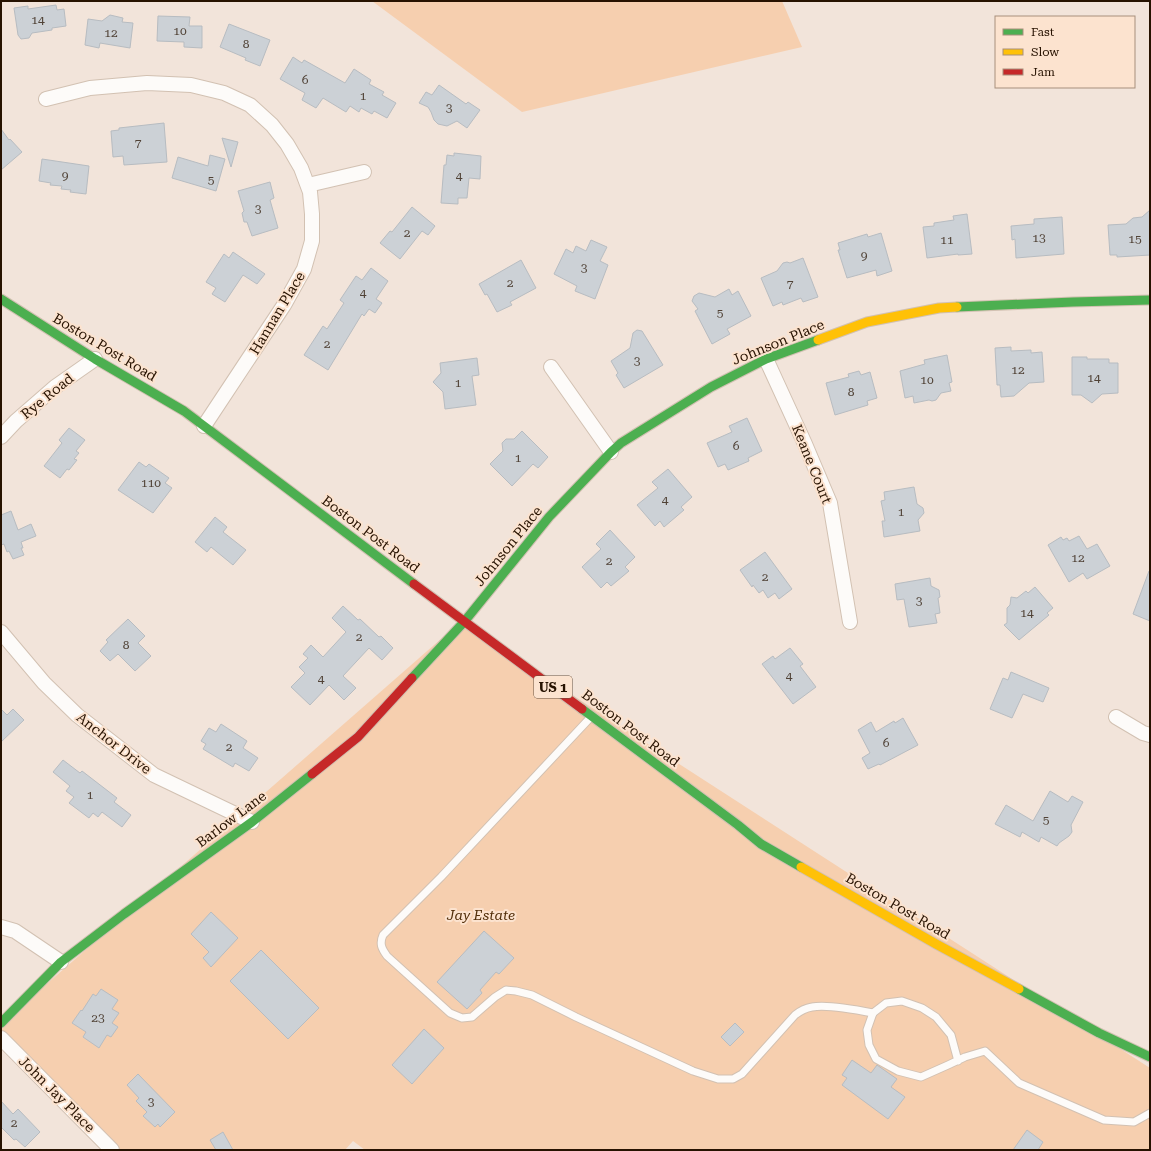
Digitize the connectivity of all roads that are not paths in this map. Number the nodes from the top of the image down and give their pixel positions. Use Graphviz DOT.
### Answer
graph roads {
  1 [pos="46,99"];
  2 [pos="364,172"];
  3 [pos="308,185"];
  4 [pos="1,299"];
  5 [pos="1150,300"];
  6 [pos="95,359"];
  7 [pos="766,359"];
  8 [pos="551,367"];
  9 [pos="204,426"];
  10 [pos="1,437"];
  11 [pos="611,452"];
  12 [pos="464,622"];
  13 [pos="850,622"];
  14 [pos="1,632"];
  15 [pos="592,716"];
  16 [pos="1116,717"];
  17 [pos="1150,734"];
  18 [pos="252,822"];
  19 [pos="1,927"];
  20 [pos="61,962"];
  21 [pos="873,1013"];
  22 [pos="1,1022"];
  23 [pos="1,1038"];
  24 [pos="1150,1058"];
  25 [pos="958,1060"];
  26 [pos="1150,1113"];
  27 [pos="112,1150"];
  1 -- 3 [label="street, Hannan Place"];
  2 -- 3 [label="street"];
  3 -- 9 [label="street, Hannan Place"];
  4 -- 6 [label="street, Boston Post Road / US 1"];
  5 -- 7 [label="street, Johnson Place"];
  6 -- 9 [label="street, Boston Post Road / US 1"];
  6 -- 10 [label="street, Rye Road"];
  7 -- 11 [label="street, Johnson Place"];
  7 -- 13 [label="street, Keane Court"];
  8 -- 11 [label="street"];
  9 -- 12 [label="street, Boston Post Road / US 1"];
  11 -- 12 [label="street, Johnson Place"];
  12 -- 15 [label="street, Boston Post Road / US 1"];
  12 -- 18 [label="street, Barlow Lane"];
  14 -- 18 [label="street, Anchor Drive"];
  15 -- 21 [label="lane"];
  15 -- 24 [label="street, Boston Post Road / US 1"];
  16 -- 17 [label="street"];
  18 -- 20 [label="street, Barlow Lane"];
  19 -- 20 [label="street"];
  20 -- 22 [label="street, Barlow Lane"];
  21 -- 25 [label="lane"];
  21 -- 25 [label="lane"];
  23 -- 27 [label="street, John Jay Place"];
  25 -- 26 [label="lane"];
}
